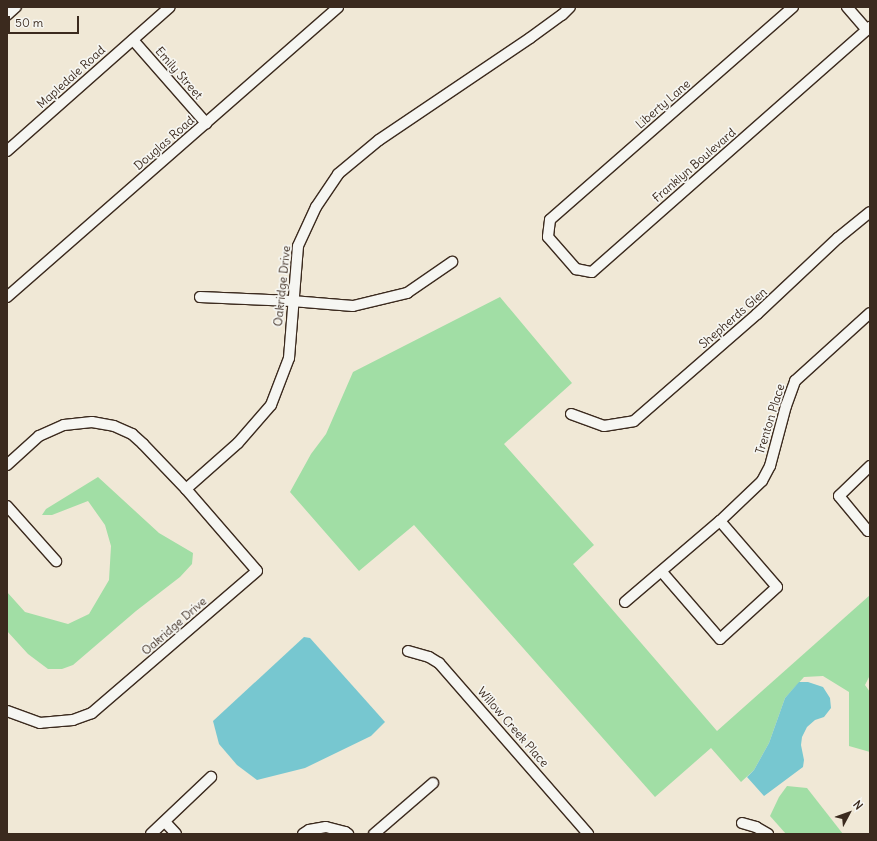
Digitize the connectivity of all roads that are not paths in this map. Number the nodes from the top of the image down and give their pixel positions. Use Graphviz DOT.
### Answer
graph roads {
  1 [pos="16,7"];
  2 [pos="170,7"];
  3 [pos="338,7"];
  4 [pos="570,7"];
  5 [pos="793,7"];
  6 [pos="847,7"];
  7 [pos="7,15"];
  8 [pos="869,28"];
  9 [pos="133,40"];
  10 [pos="206,123"];
  11 [pos="7,151"];
  12 [pos="870,212"];
  13 [pos="550,220"];
  14 [pos="452,262"];
  15 [pos="7,297"];
  16 [pos="200,297"];
  17 [pos="292,301"];
  18 [pos="870,313"];
  19 [pos="571,414"];
  20 [pos="7,465"];
  21 [pos="870,466"];
  22 [pos="186,489"];
  23 [pos="7,506"];
  24 [pos="720,521"];
  25 [pos="870,530"];
  26 [pos="56,561"];
  27 [pos="662,572"];
  28 [pos="625,602"];
  29 [pos="408,651"];
  30 [pos="7,711"];
  31 [pos="212,777"];
  32 [pos="433,783"];
  33 [pos="165,822"];
  34 [pos="742,823"];
  35 [pos="151,834"];
  36 [pos="176,834"];
  37 [pos="303,834"];
  38 [pos="348,834"];
  39 [pos="374,834"];
  40 [pos="588,834"];
  41 [pos="768,834"];
  1 -- 7 [label="street"];
  2 -- 9 [label="street, Mapledale Road"];
  3 -- 10 [label="street, Douglas Road"];
  4 -- 17 [label="street, Oakridge Drive"];
  5 -- 13 [label="street, Liberty Lane"];
  6 -- 8 [label="street"];
  8 -- 13 [label="street, Franklyn Boulevard"];
  9 -- 10 [label="street, Emily Street"];
  9 -- 11 [label="street, Mapledale Road"];
  10 -- 15 [label="street, Douglas Road"];
  12 -- 19 [label="street, Shepherds Glen"];
  14 -- 17 [label="street"];
  16 -- 17 [label="street"];
  17 -- 22 [label="street, Oakridge Drive"];
  18 -- 24 [label="street, Trenton Place"];
  20 -- 22 [label="street, Oakridge Drive"];
  21 -- 25 [label="street"];
  22 -- 30 [label="street, Oakridge Drive"];
  23 -- 26 [label="street"];
  24 -- 27 [label="street, Trenton Place"];
  24 -- 27 [label="street"];
  27 -- 28 [label="street, Trenton Place"];
  29 -- 40 [label="street, Willow Creek Place"];
  31 -- 33 [label="street"];
  32 -- 39 [label="street"];
  33 -- 35 [label="street"];
  33 -- 36 [label="street"];
  34 -- 41 [label="street"];
  37 -- 38 [label="street"];
}
